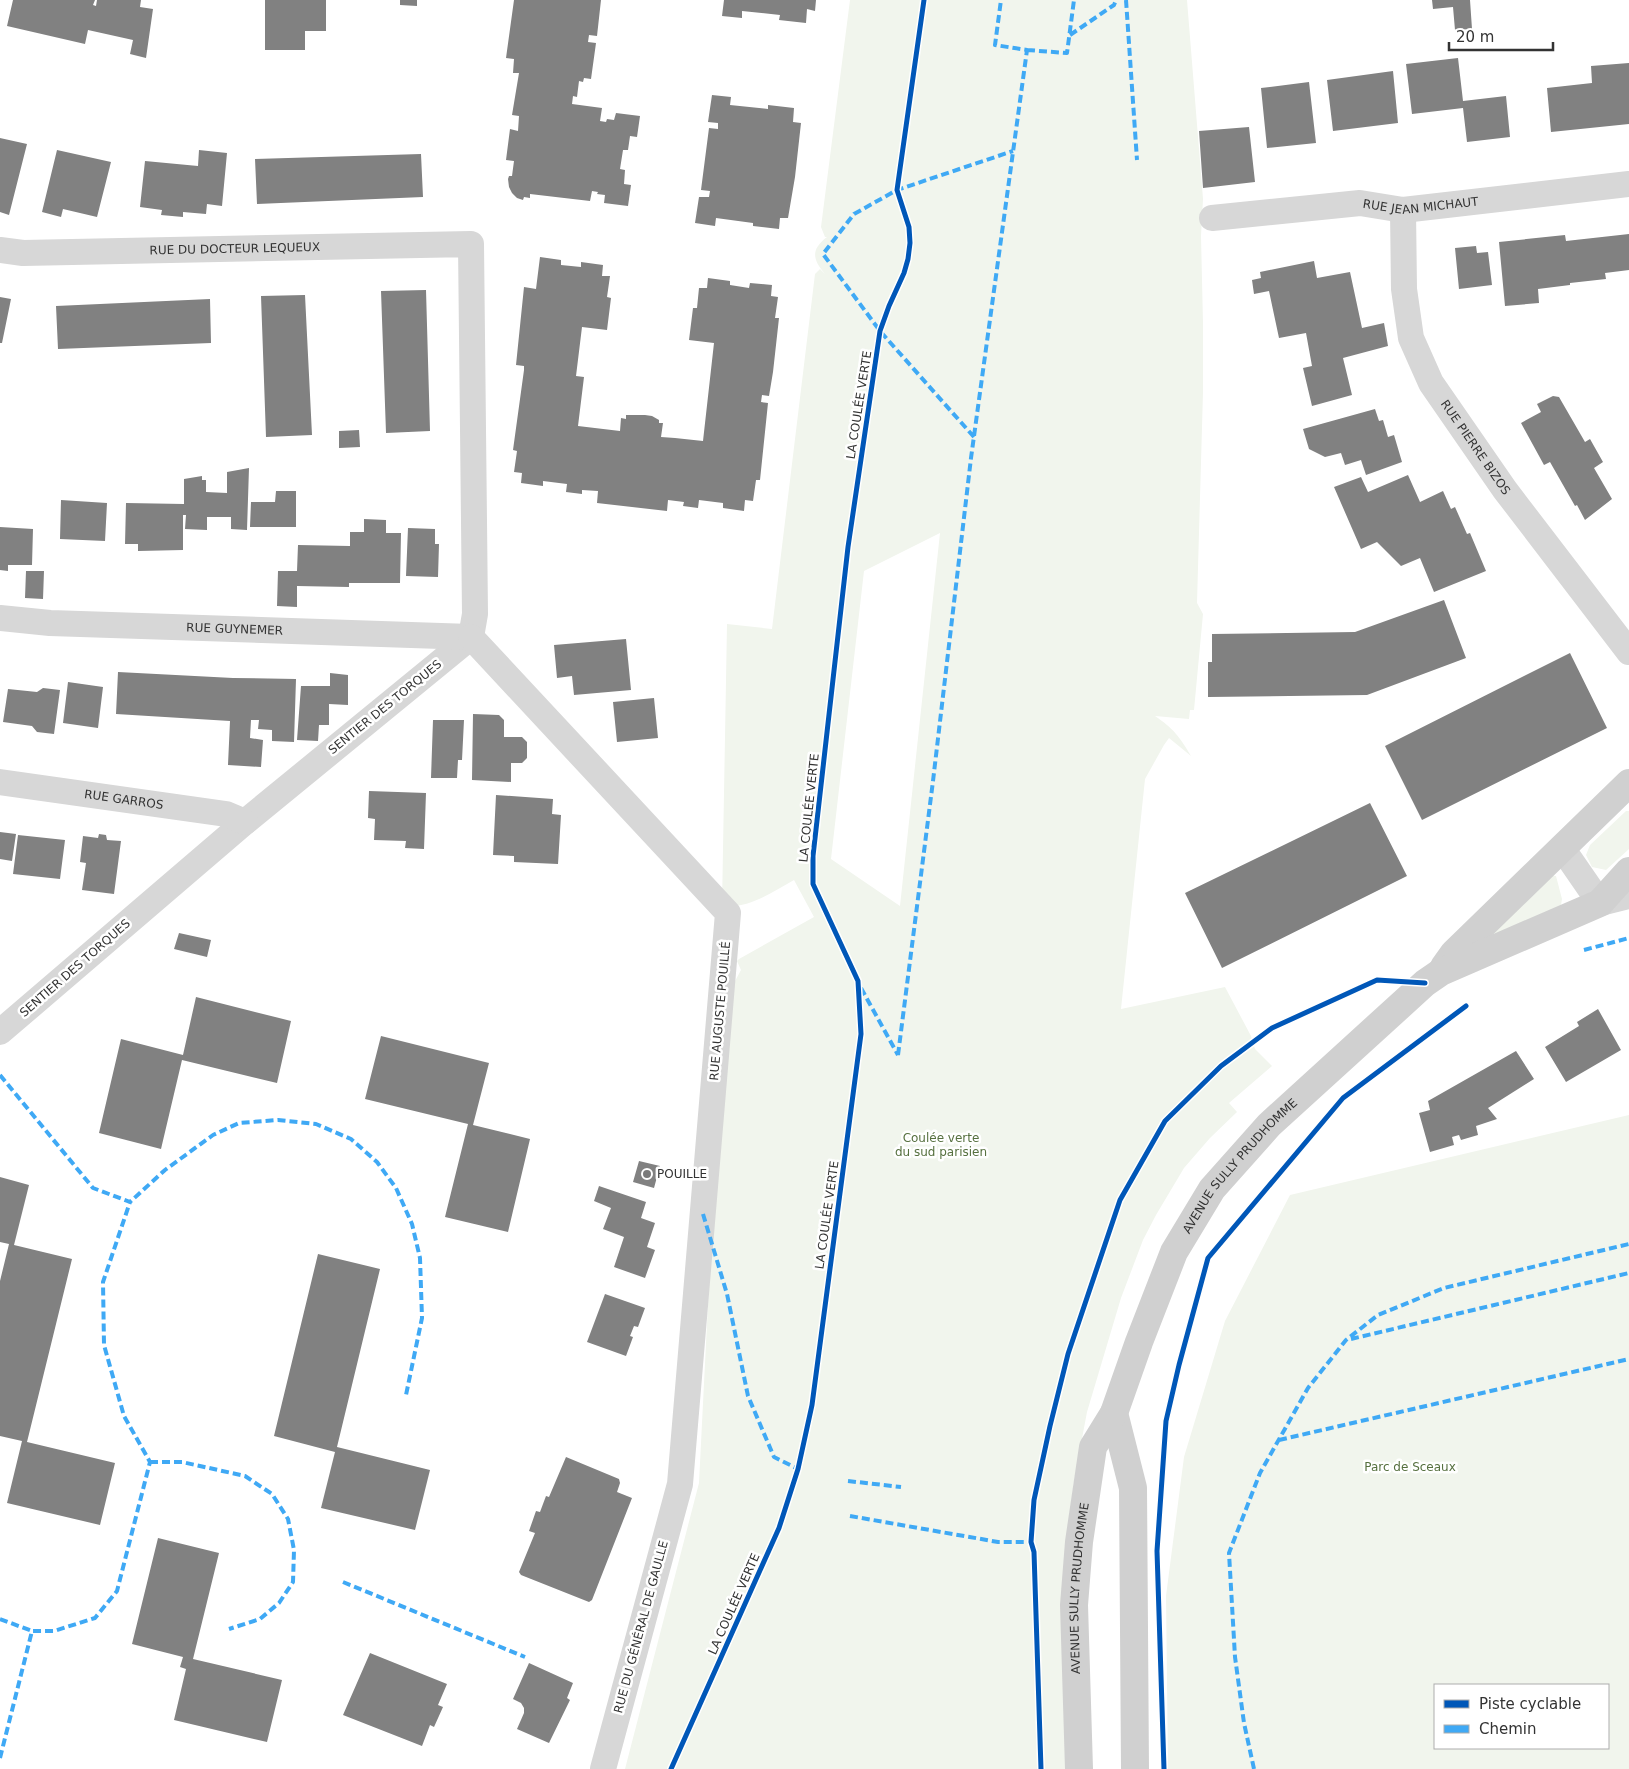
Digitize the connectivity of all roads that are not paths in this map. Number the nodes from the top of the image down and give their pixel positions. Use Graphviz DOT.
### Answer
graph roads {
  1 [pos="1629,184"];
  2 [pos="1403,210"];
  3 [pos="1212,218"];
  4 [pos="0,250"];
  5 [pos="0,618"];
  6 [pos="471,637"];
  7 [pos="1629,652"];
  8 [pos="0,782"];
  9 [pos="1627,787"];
  10 [pos="245,822"];
  11 [pos="1562,848"];
  12 [pos="1629,871"];
  13 [pos="1629,896"];
  14 [pos="1600,903"];
  15 [pos="1441,972"];
  16 [pos="0,1032"];
  17 [pos="1114,1413"];
  18 [pos="680,1484"];
  19 [pos="603,1769"];
  20 [pos="1079,1769"];
  21 [pos="1135,1769"];
  1 -- 2 [label="street, RUE JEAN MICHAUT"];
  2 -- 3 [label="street, RUE JEAN MICHAUT"];
  2 -- 7 [label="street, RUE PIERRE BIZOS"];
  4 -- 6 [label="street, RUE DU DOCTEUR LEQUEUX"];
  5 -- 6 [label="street, RUE GUYNEMER"];
  6 -- 10 [label="street, SENTIER DES TORQUES"];
  6 -- 18 [label="street, RUE AUGUSTE POUILLÉ"];
  8 -- 10 [label="street, RUE GARROS"];
  9 -- 11 [label="main road"];
  10 -- 16 [label="street, SENTIER DES TORQUES"];
  11 -- 14 [label="street"];
  11 -- 15 [label="main road"];
  12 -- 14 [label="main road"];
  13 -- 14 [label="street"];
  14 -- 15 [label="main road"];
  15 -- 17 [label="main road, AVENUE SULLY PRUDHOMME"];
  17 -- 20 [label="main road, AVENUE SULLY PRUDHOMME"];
  17 -- 21 [label="main road"];
  18 -- 19 [label="street, RUE DU GÉNÉRAL DE GAULLE"];
}
